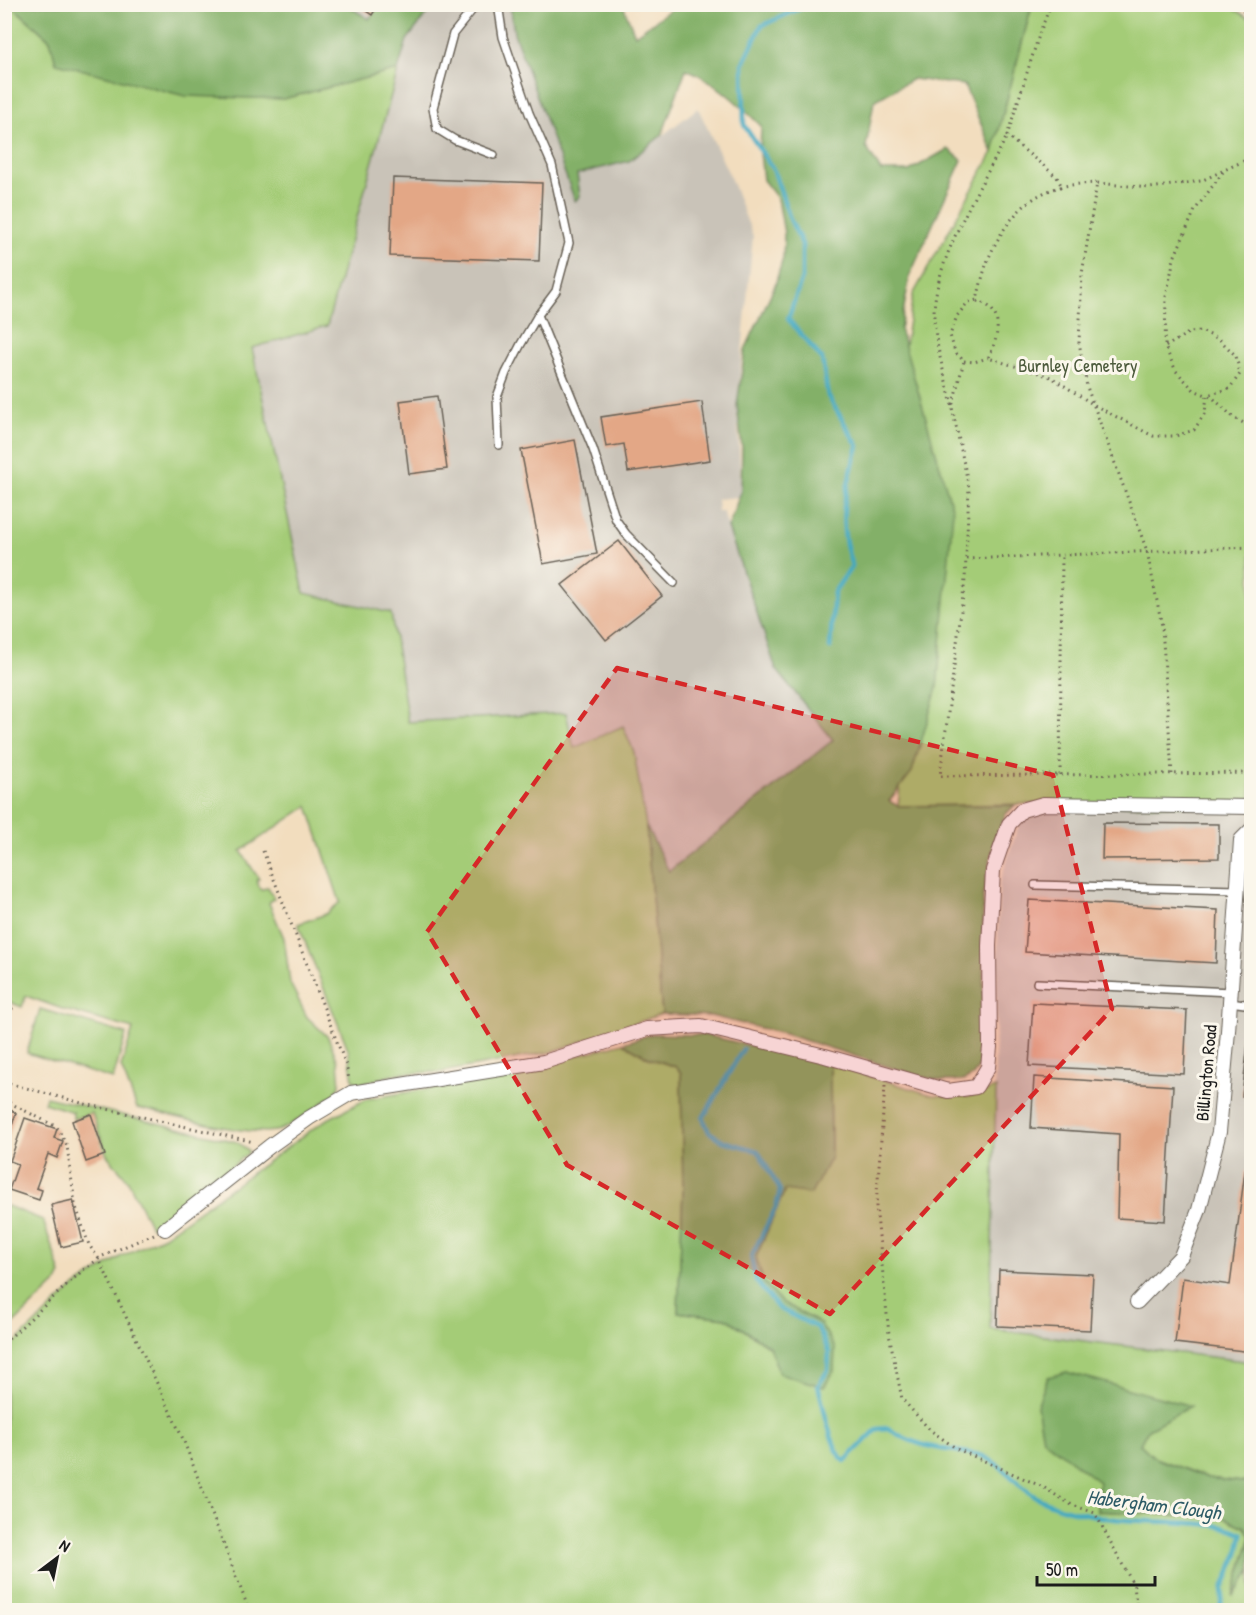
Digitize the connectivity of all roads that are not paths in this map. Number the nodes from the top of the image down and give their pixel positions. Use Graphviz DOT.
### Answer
graph roads {
  1 [pos="477,4"];
  2 [pos="498,4"];
  3 [pos="494,155"];
  4 [pos="538,315"];
  5 [pos="499,445"];
  6 [pos="674,583"];
  7 [pos="1251,807"];
  8 [pos="1251,829"];
  9 [pos="1035,885"];
  10 [pos="1238,890"];
  11 [pos="1037,983"];
  12 [pos="1231,997"];
  13 [pos="1251,1005"];
  14 [pos="165,1229"];
  15 [pos="1137,1302"];
  1 -- 3 [label="lane"];
  2 -- 4 [label="lane"];
  4 -- 5 [label="lane"];
  4 -- 6 [label="lane"];
  7 -- 14 [label="street"];
  8 -- 10 [label="street, Billington Road"];
  9 -- 10 [label="lane"];
  10 -- 12 [label="street, Billington Road"];
  11 -- 12 [label="lane"];
  12 -- 13 [label="lane"];
  12 -- 15 [label="street, Billington Road"];
}
